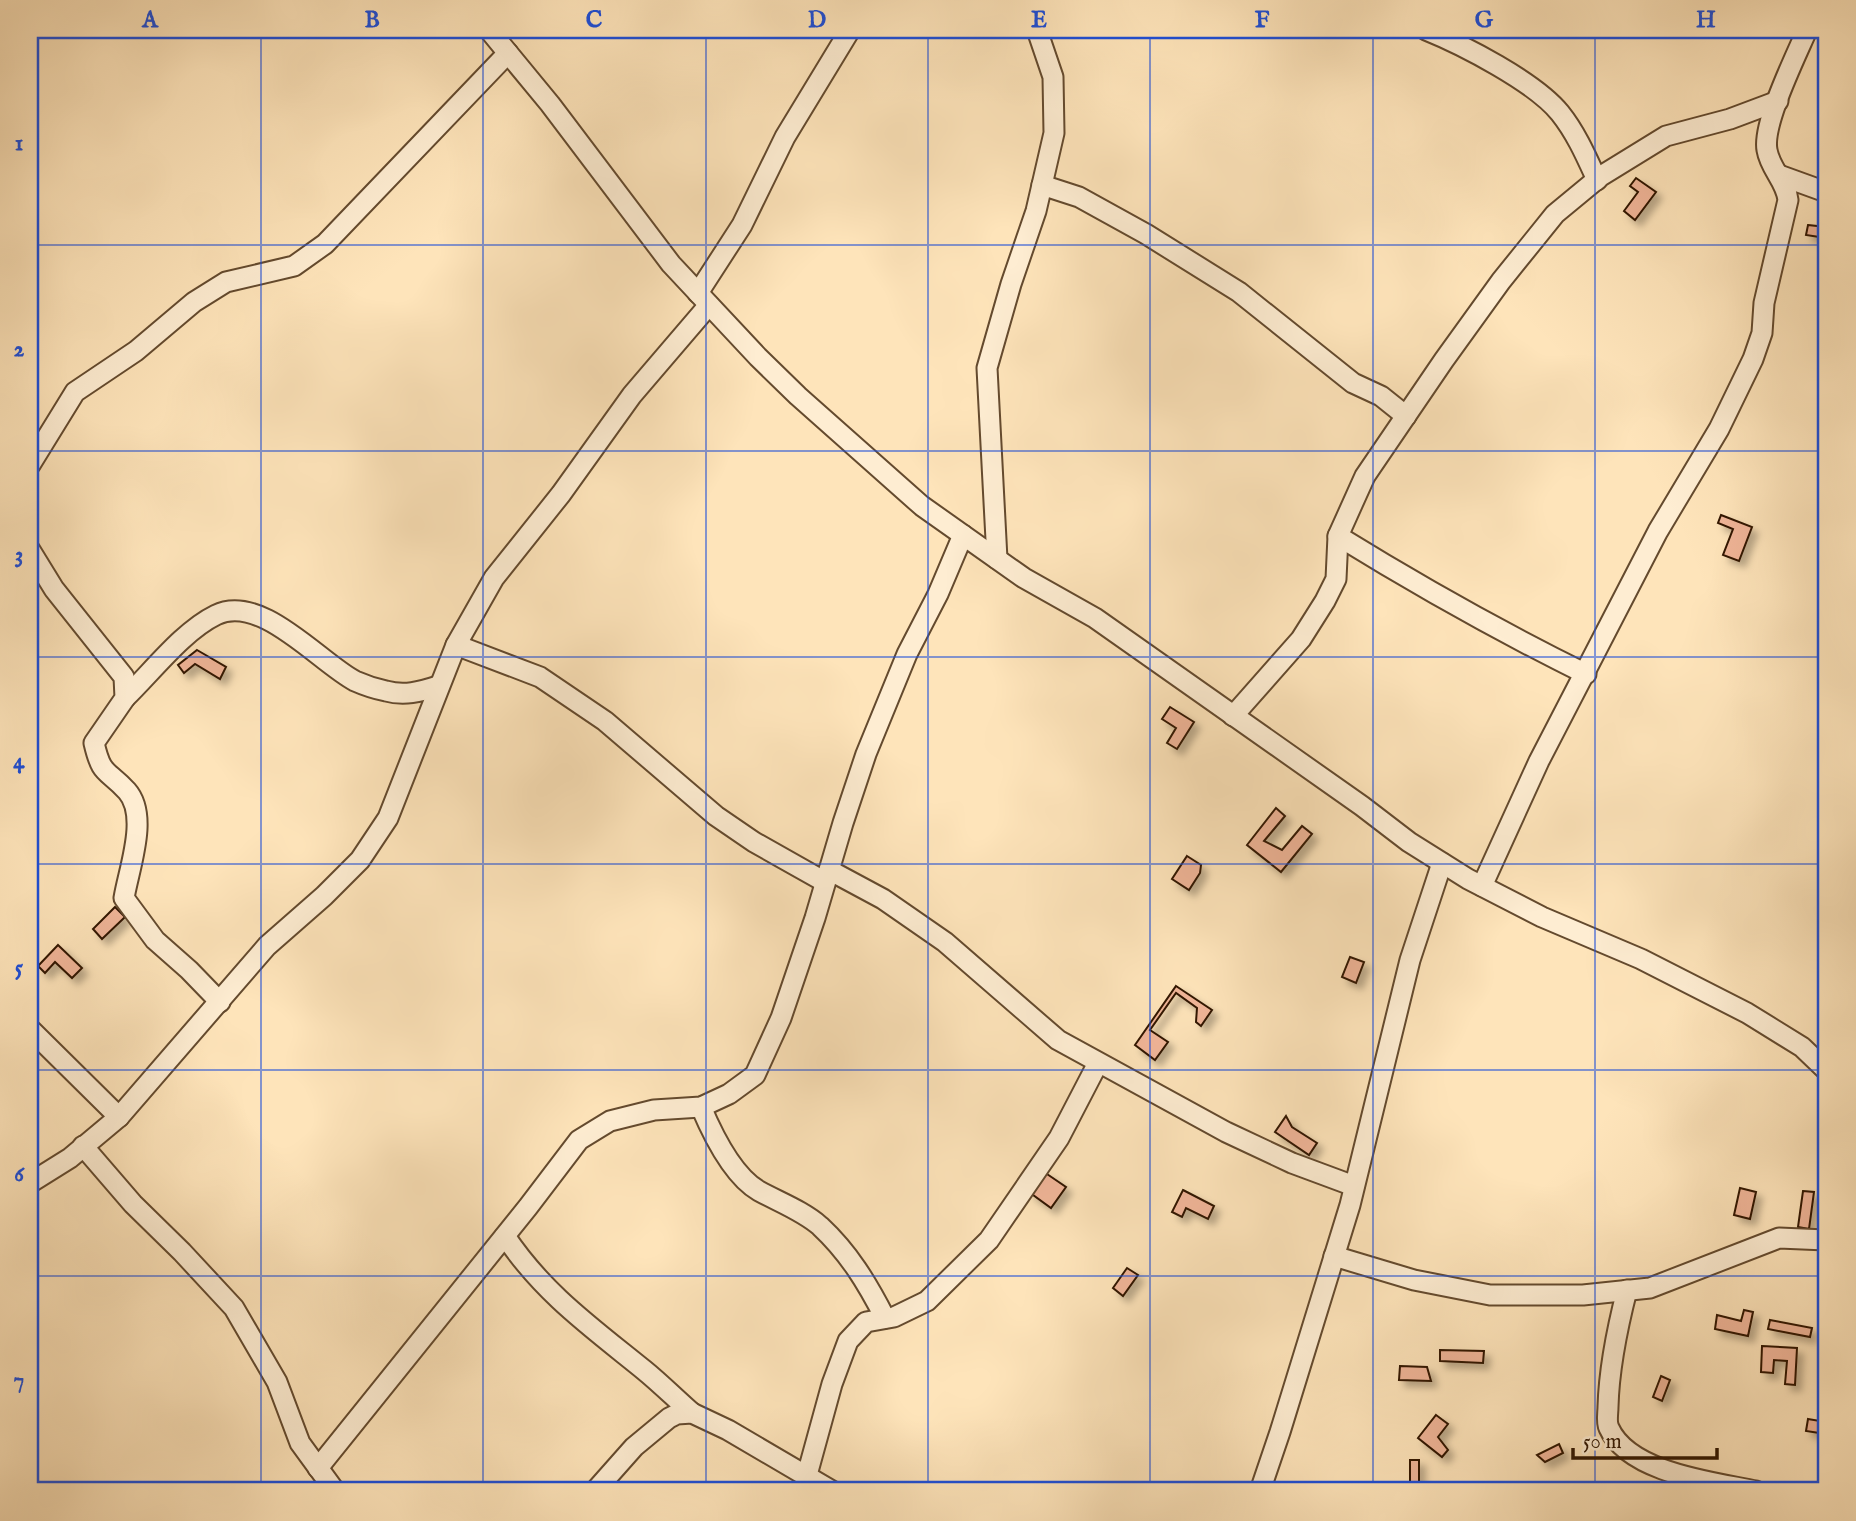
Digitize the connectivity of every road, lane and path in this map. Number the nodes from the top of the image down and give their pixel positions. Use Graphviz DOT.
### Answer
graph roads {
  1 [pos="489,30"];
  2 [pos="850,30"];
  3 [pos="1037,30"];
  4 [pos="1426,30"];
  5 [pos="1807,30"];
  6 [pos="508,53"];
  7 [pos="1778,101"];
  8 [pos="1779,175"];
  9 [pos="1597,180"];
  10 [pos="1042,185"];
  11 [pos="1826,192"];
  12 [pos="703,299"];
  13 [pos="1406,416"];
  14 [pos="30,465"];
  15 [pos="963,535"];
  16 [pos="1338,536"];
  17 [pos="30,550"];
  18 [pos="997,559"];
  19 [pos="456,645"];
  20 [pos="1586,674"];
  21 [pos="438,686"];
  22 [pos="125,698"];
  23 [pos="1233,716"];
  24 [pos="1442,863"];
  25 [pos="827,876"];
  26 [pos="1482,886"];
  27 [pos="220,1002"];
  28 [pos="30,1030"];
  29 [pos="1098,1063"];
  30 [pos="1826,1070"];
  31 [pos="701,1107"];
  32 [pos="119,1116"];
  33 [pos="83,1146"];
  34 [pos="30,1183"];
  35 [pos="1354,1186"];
  36 [pos="505,1236"];
  37 [pos="1826,1240"];
  38 [pos="1334,1256"];
  39 [pos="1627,1290"];
  40 [pos="885,1318"];
  41 [pos="692,1413"];
  42 [pos="318,1468"];
  43 [pos="807,1475"];
  44 [pos="335,1491"];
  45 [pos="596,1491"];
  46 [pos="832,1491"];
  47 [pos="1260,1491"];
  48 [pos="1756,1491"];
  1 -- 6 [label="street"];
  2 -- 12 [label="street"];
  3 -- 10 [label="street"];
  4 -- 9 [label="street"];
  5 -- 7 [label="street"];
  6 -- 12 [label="street"];
  6 -- 14 [label="street"];
  7 -- 8 [label="street"];
  7 -- 9 [label="street"];
  8 -- 11 [label="street"];
  8 -- 20 [label="street"];
  9 -- 13 [label="street"];
  10 -- 13 [label="street"];
  10 -- 18 [label="street"];
  12 -- 15 [label="street"];
  12 -- 19 [label="street"];
  13 -- 16 [label="street"];
  15 -- 18 [label="street"];
  15 -- 25 [label="street"];
  16 -- 20 [label="street"];
  16 -- 23 [label="street"];
  17 -- 22 [label="street"];
  18 -- 23 [label="street"];
  19 -- 21 [label="street"];
  19 -- 25 [label="street"];
  20 -- 26 [label="street"];
  21 -- 22 [label="street"];
  21 -- 27 [label="street"];
  22 -- 27 [label="street"];
  23 -- 24 [label="street"];
  24 -- 26 [label="street"];
  24 -- 35 [label="street"];
  25 -- 29 [label="street"];
  25 -- 31 [label="street"];
  26 -- 30 [label="street"];
  27 -- 32 [label="street"];
  28 -- 32 [label="street"];
  29 -- 35 [label="street"];
  29 -- 40 [label="street"];
  31 -- 36 [label="street"];
  31 -- 40 [label="street"];
  32 -- 33 [label="street"];
  33 -- 34 [label="street"];
  33 -- 42 [label="street"];
  35 -- 38 [label="street"];
  36 -- 41 [label="street"];
  36 -- 42 [label="street"];
  37 -- 39 [label="street"];
  38 -- 39 [label="street"];
  38 -- 47 [label="street"];
  39 -- 48 [label="street"];
  40 -- 43 [label="street"];
  41 -- 43 [label="street"];
  41 -- 45 [label="street"];
  42 -- 44 [label="street"];
  43 -- 46 [label="street"];
}
